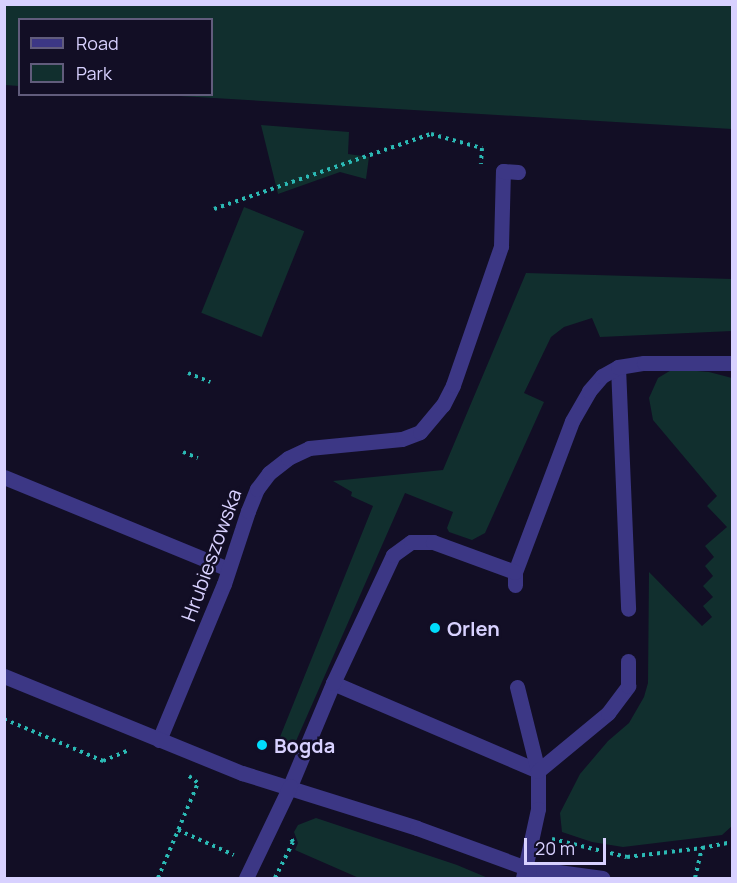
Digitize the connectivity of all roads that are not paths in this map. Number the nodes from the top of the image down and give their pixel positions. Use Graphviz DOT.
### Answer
graph roads {
  1 [pos="518,172"];
  2 [pos="732,363"];
  3 [pos="618,367"];
  4 [pos="4,477"];
  5 [pos="228,569"];
  6 [pos="628,609"];
  7 [pos="628,661"];
  8 [pos="4,676"];
  9 [pos="333,683"];
  10 [pos="517,687"];
  11 [pos="159,740"];
  12 [pos="538,771"];
  13 [pos="290,786"];
  14 [pos="524,873"];
  15 [pos="246,879"];
  16 [pos="554,879"];
  17 [pos="602,879"];
  1 -- 5 [label="street, Hrubieszowska"];
  2 -- 3 [label="street"];
  3 -- 6 [label="street"];
  3 -- 9 [label="street"];
  4 -- 5 [label="street"];
  5 -- 11 [label="street, Hrubieszowska"];
  7 -- 12 [label="street"];
  8 -- 11 [label="street"];
  9 -- 12 [label="street"];
  9 -- 13 [label="street"];
  10 -- 12 [label="street"];
  11 -- 13 [label="street"];
  12 -- 14 [label="street"];
  13 -- 14 [label="street"];
  13 -- 15 [label="street"];
  14 -- 16 [label="street"];
  14 -- 17 [label="street"];
}
